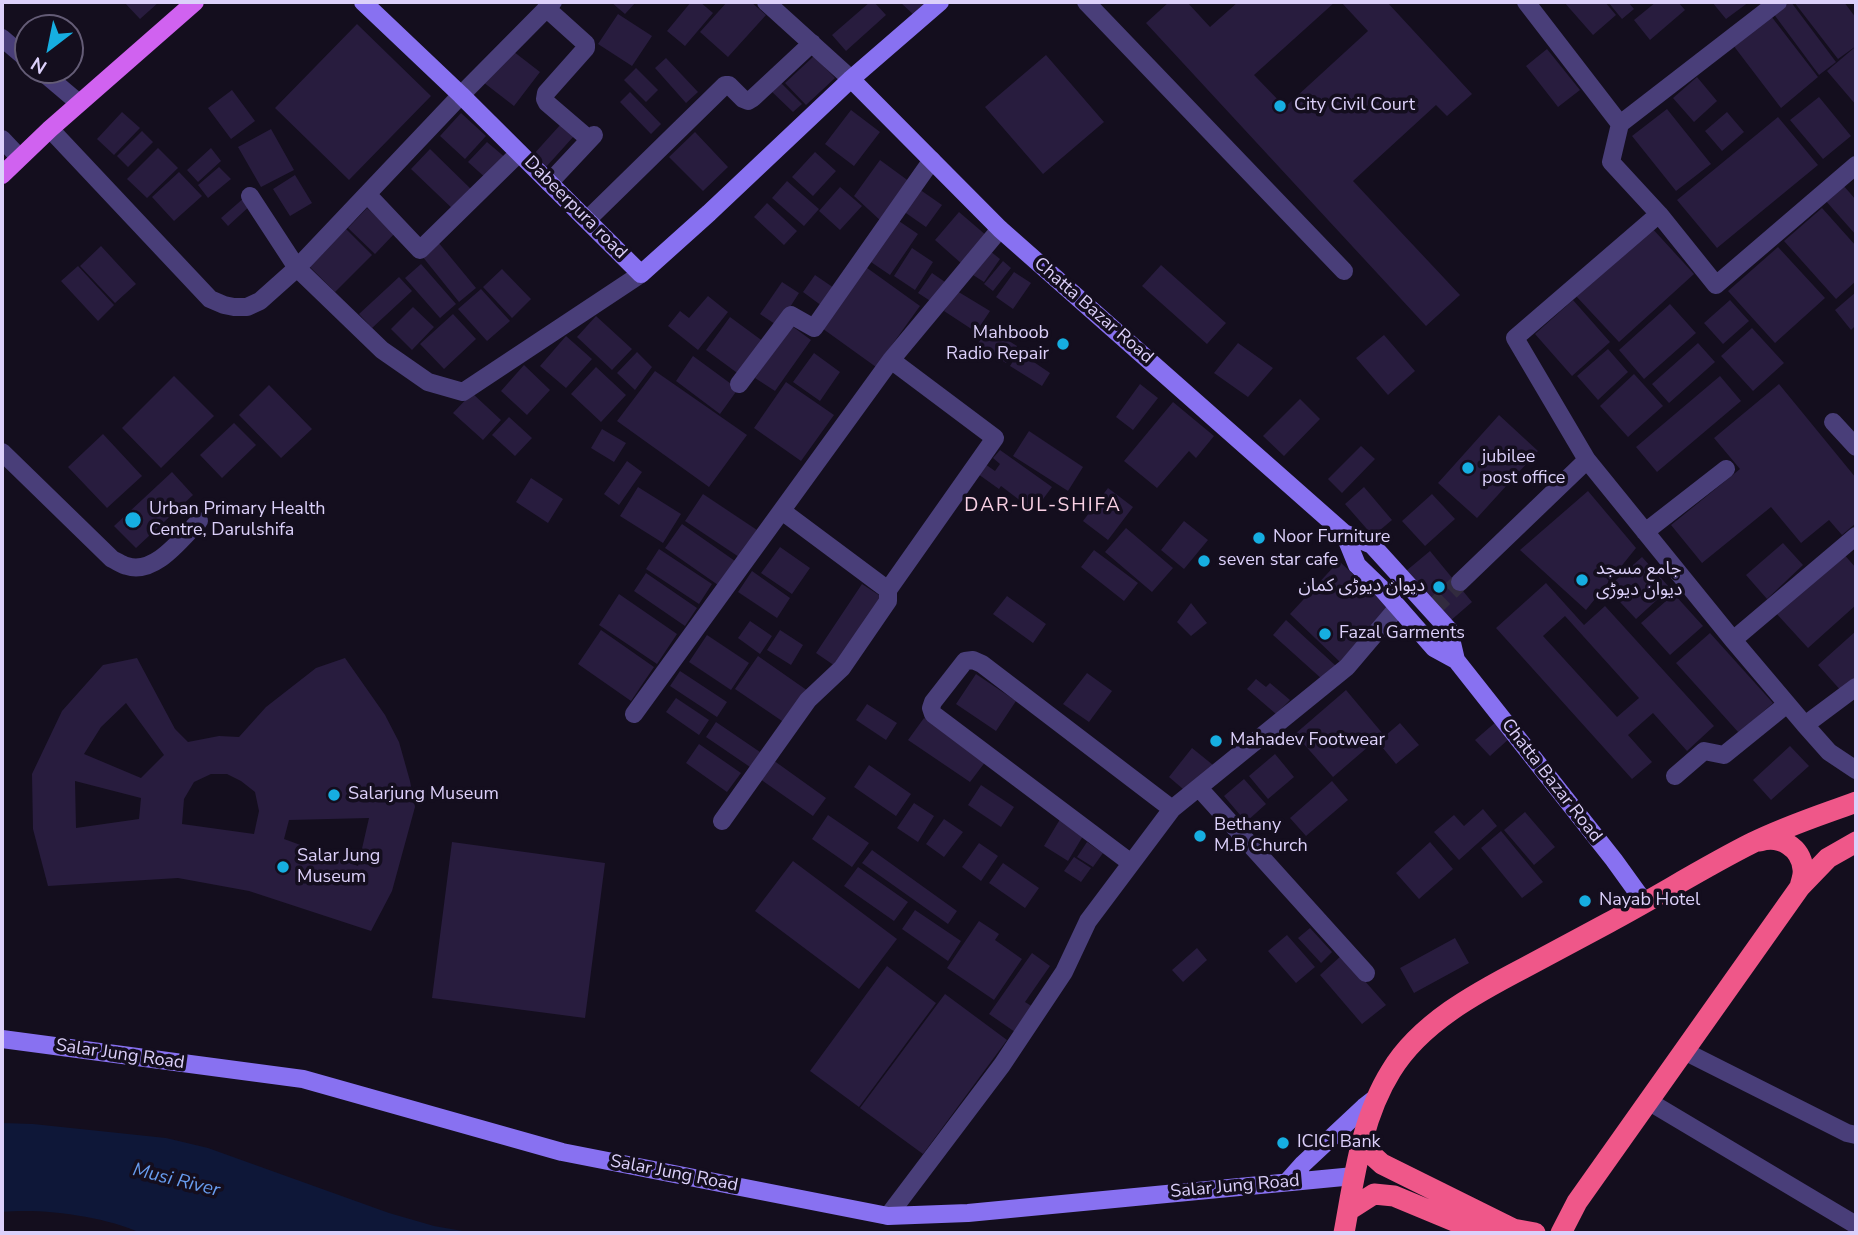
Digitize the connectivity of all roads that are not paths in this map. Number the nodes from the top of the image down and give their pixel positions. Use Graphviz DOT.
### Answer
graph roads {
  1 [pos="195,2"];
  2 [pos="363,2"];
  3 [pos="766,2"];
  4 [pos="940,2"];
  5 [pos="1086,2"];
  6 [pos="1778,2"];
  7 [pos="1531,3"];
  8 [pos="549,5"];
  9 [pos="812,43"];
  10 [pos="851,79"];
  11 [pos="57,84"];
  12 [pos="461,95"];
  13 [pos="79,103"];
  14 [pos="1620,124"];
  15 [pos="50,129"];
  16 [pos="2,139"];
  17 [pos="519,153"];
  18 [pos="19,157"];
  19 [pos="932,160"];
  20 [pos="1856,165"];
  21 [pos="2,175"];
  22 [pos="549,183"];
  23 [pos="367,194"];
  24 [pos="250,196"];
  25 [pos="1659,214"];
  26 [pos="587,220"];
  27 [pos="1000,229"];
  28 [pos="297,268"];
  29 [pos="1344,271"];
  30 [pos="641,274"];
  31 [pos="891,360"];
  32 [pos="739,384"];
  33 [pos="1832,422"];
  34 [pos="1856,447"];
  35 [pos="2,452"];
  36 [pos="1587,460"];
  37 [pos="1726,469"];
  38 [pos="782,511"];
  39 [pos="199,521"];
  40 [pos="1645,532"];
  41 [pos="1344,533"];
  42 [pos="1856,536"];
  43 [pos="1460,582"];
  44 [pos="888,590"];
  45 [pos="1398,607"];
  46 [pos="1733,640"];
  47 [pos="1456,660"];
  48 [pos="1856,687"];
  49 [pos="1787,704"];
  50 [pos="634,713"];
  51 [pos="1805,725"];
  52 [pos="1856,770"];
  53 [pos="1675,776"];
  54 [pos="1199,788"];
  55 [pos="1856,802"];
  56 [pos="1172,809"];
  57 [pos="722,821"];
  58 [pos="1856,842"];
  59 [pos="1752,843"];
  60 [pos="1131,863"];
  61 [pos="1800,887"];
  62 [pos="1645,903"];
  63 [pos="1366,973"];
  64 [pos="2,1039"];
  65 [pos="1684,1051"];
  66 [pos="1377,1097"];
  67 [pos="1648,1101"];
  68 [pos="1856,1135"];
  69 [pos="1362,1146"];
  70 [pos="1354,1176"];
  71 [pos="1287,1182"];
  72 [pos="1349,1210"];
  73 [pos="888,1216"];
  74 [pos="1856,1224"];
  75 [pos="1556,1231"];
  76 [pos="1344,1233"];
  77 [pos="1483,1233"];
  78 [pos="1535,1233"];
  1 -- 13 [label="main road"];
  2 -- 12 [label="street, Dabeerpura road"];
  3 -- 9 [label="street"];
  4 -- 10 [label="street, Dabeerpura road"];
  5 -- 29 [label="street"];
  6 -- 14 [label="street"];
  7 -- 14 [label="street"];
  8 -- 12 [label="street"];
  8 -- 22 [label="street"];
  9 -- 10 [label="street"];
  9 -- 26 [label="street"];
  10 -- 19 [label="street, Chatta Bazar Road"];
  10 -- 30 [label="street, Dabeerpura road"];
  11 -- 13 [label="street"];
  12 -- 17 [label="street, Dabeerpura road"];
  12 -- 23 [label="street"];
  13 -- 15 [label="main road"];
  14 -- 25 [label="street"];
  15 -- 18 [label="main road"];
  15 -- 28 [label="street"];
  16 -- 18 [label="street"];
  17 -- 22 [label="street, Dabeerpura road"];
  17 -- 23 [label="street"];
  18 -- 21 [label="main road"];
  19 -- 27 [label="street, Chatta Bazar Road"];
  19 -- 32 [label="street"];
  20 -- 25 [label="street"];
  22 -- 26 [label="street, Dabeerpura road"];
  23 -- 28 [label="street"];
  24 -- 28 [label="street"];
  25 -- 36 [label="street"];
  26 -- 30 [label="street, Dabeerpura road"];
  27 -- 31 [label="street"];
  27 -- 41 [label="street, Chatta Bazar Road"];
  28 -- 30 [label="street"];
  31 -- 38 [label="street"];
  31 -- 44 [label="street"];
  33 -- 34 [label="street"];
  35 -- 39 [label="street"];
  36 -- 40 [label="street"];
  36 -- 43 [label="street"];
  37 -- 40 [label="street"];
  38 -- 44 [label="street"];
  38 -- 50 [label="street"];
  40 -- 46 [label="street"];
  41 -- 45 [label="street, Chatta Bazar Road"];
  41 -- 47 [label="street, Chatta Bazar Road"];
  42 -- 46 [label="street"];
  44 -- 57 [label="street"];
  45 -- 47 [label="street, Chatta Bazar Road"];
  45 -- 54 [label="street"];
  46 -- 49 [label="street"];
  47 -- 62 [label="street, Chatta Bazar Road"];
  48 -- 51 [label="street"];
  49 -- 51 [label="street"];
  49 -- 53 [label="street"];
  51 -- 52 [label="street"];
  54 -- 56 [label="street"];
  54 -- 63 [label="street"];
  55 -- 59 [label="highway"];
  56 -- 60 [label="street"];
  56 -- 60 [label="street"];
  58 -- 61 [label="highway"];
  59 -- 61 [label="highway"];
  59 -- 62 [label="highway"];
  60 -- 73 [label="street"];
  61 -- 65 [label="highway"];
  62 -- 66 [label="highway"];
  64 -- 73 [label="street, Salar Jung Road"];
  65 -- 67 [label="highway"];
  65 -- 68 [label="street"];
  66 -- 69 [label="highway"];
  66 -- 71 [label="street"];
  67 -- 74 [label="street"];
  67 -- 75 [label="highway"];
  69 -- 70 [label="highway"];
  69 -- 78 [label="highway"];
  70 -- 71 [label="street, Salar Jung Road"];
  70 -- 72 [label="highway"];
  71 -- 73 [label="street, Salar Jung Road"];
  72 -- 76 [label="highway"];
  72 -- 77 [label="highway"];
}
